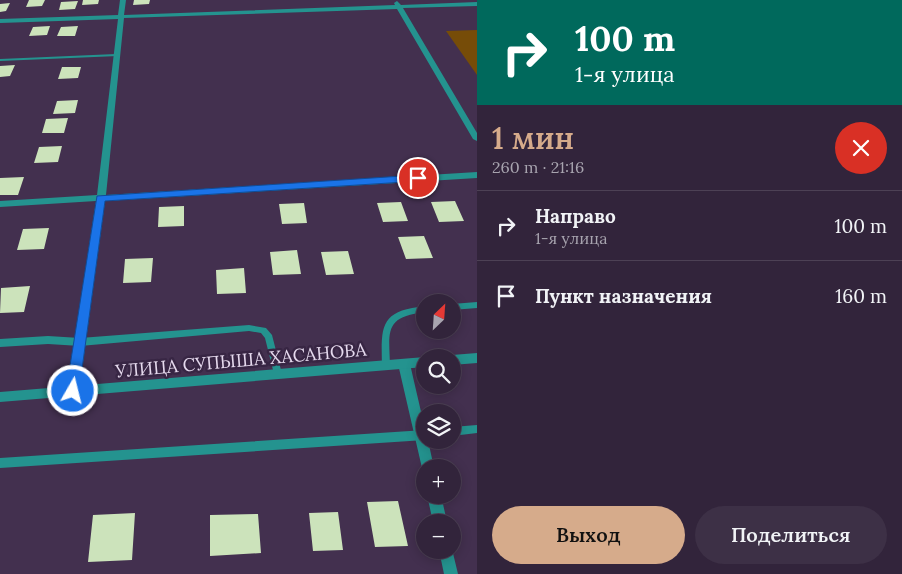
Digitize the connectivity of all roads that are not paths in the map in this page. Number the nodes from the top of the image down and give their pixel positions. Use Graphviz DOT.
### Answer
graph roads {
  1 [pos="122,0"];
  2 [pos="395,0"];
  3 [pos="477,4"];
  4 [pos="399,7"];
  5 [pos="120,16"];
  6 [pos="0,20"];
  7 [pos="116,55"];
  8 [pos="0,60"];
  9 [pos="477,139"];
  10 [pos="477,175"];
  11 [pos="101,198"];
  12 [pos="0,204"];
  13 [pos="477,305"];
  14 [pos="461,306"];
  15 [pos="416,309"];
  16 [pos="80,342"];
  17 [pos="0,343"];
  18 [pos="477,358"];
  19 [pos="461,359"];
  20 [pos="416,363"];
  21 [pos="404,364"];
  22 [pos="386,366"];
  23 [pos="278,374"];
  24 [pos="73,391"];
  25 [pos="0,397"];
  26 [pos="416,409"];
  27 [pos="477,429"];
  28 [pos="461,431"];
  29 [pos="416,436"];
  30 [pos="0,463"];
  31 [pos="448,559"];
  32 [pos="452,574"];
  1 -- 5 [label="street"];
  2 -- 4 [label="street"];
  3 -- 4 [label="street"];
  4 -- 5 [label="street"];
  4 -- 9 [label="street"];
  5 -- 6 [label="street"];
  5 -- 7 [label="street"];
  7 -- 8 [label="lane"];
  7 -- 11 [label="street"];
  10 -- 11 [label="street"];
  11 -- 12 [label="street"];
  11 -- 16 [label="street"];
  13 -- 14 [label="lane"];
  15 -- 22 [label="lane"];
  16 -- 17 [label="lane"];
  16 -- 23 [label="lane"];
  16 -- 24 [label="street"];
  18 -- 19 [label="street"];
  20 -- 21 [label="street, УЛИЦА СУПЫША ХАСАНОВА"];
  21 -- 22 [label="street, УЛИЦА СУПЫША ХАСАНОВА"];
  21 -- 26 [label="street"];
  22 -- 23 [label="street, УЛИЦА СУПЫША ХАСАНОВА"];
  23 -- 24 [label="street, УЛИЦА СУПЫША ХАСАНОВА"];
  24 -- 25 [label="street, УЛИЦА СУПЫША ХАСАНОВА"];
  27 -- 28 [label="lane"];
  29 -- 30 [label="lane"];
  31 -- 32 [label="street"];
}
